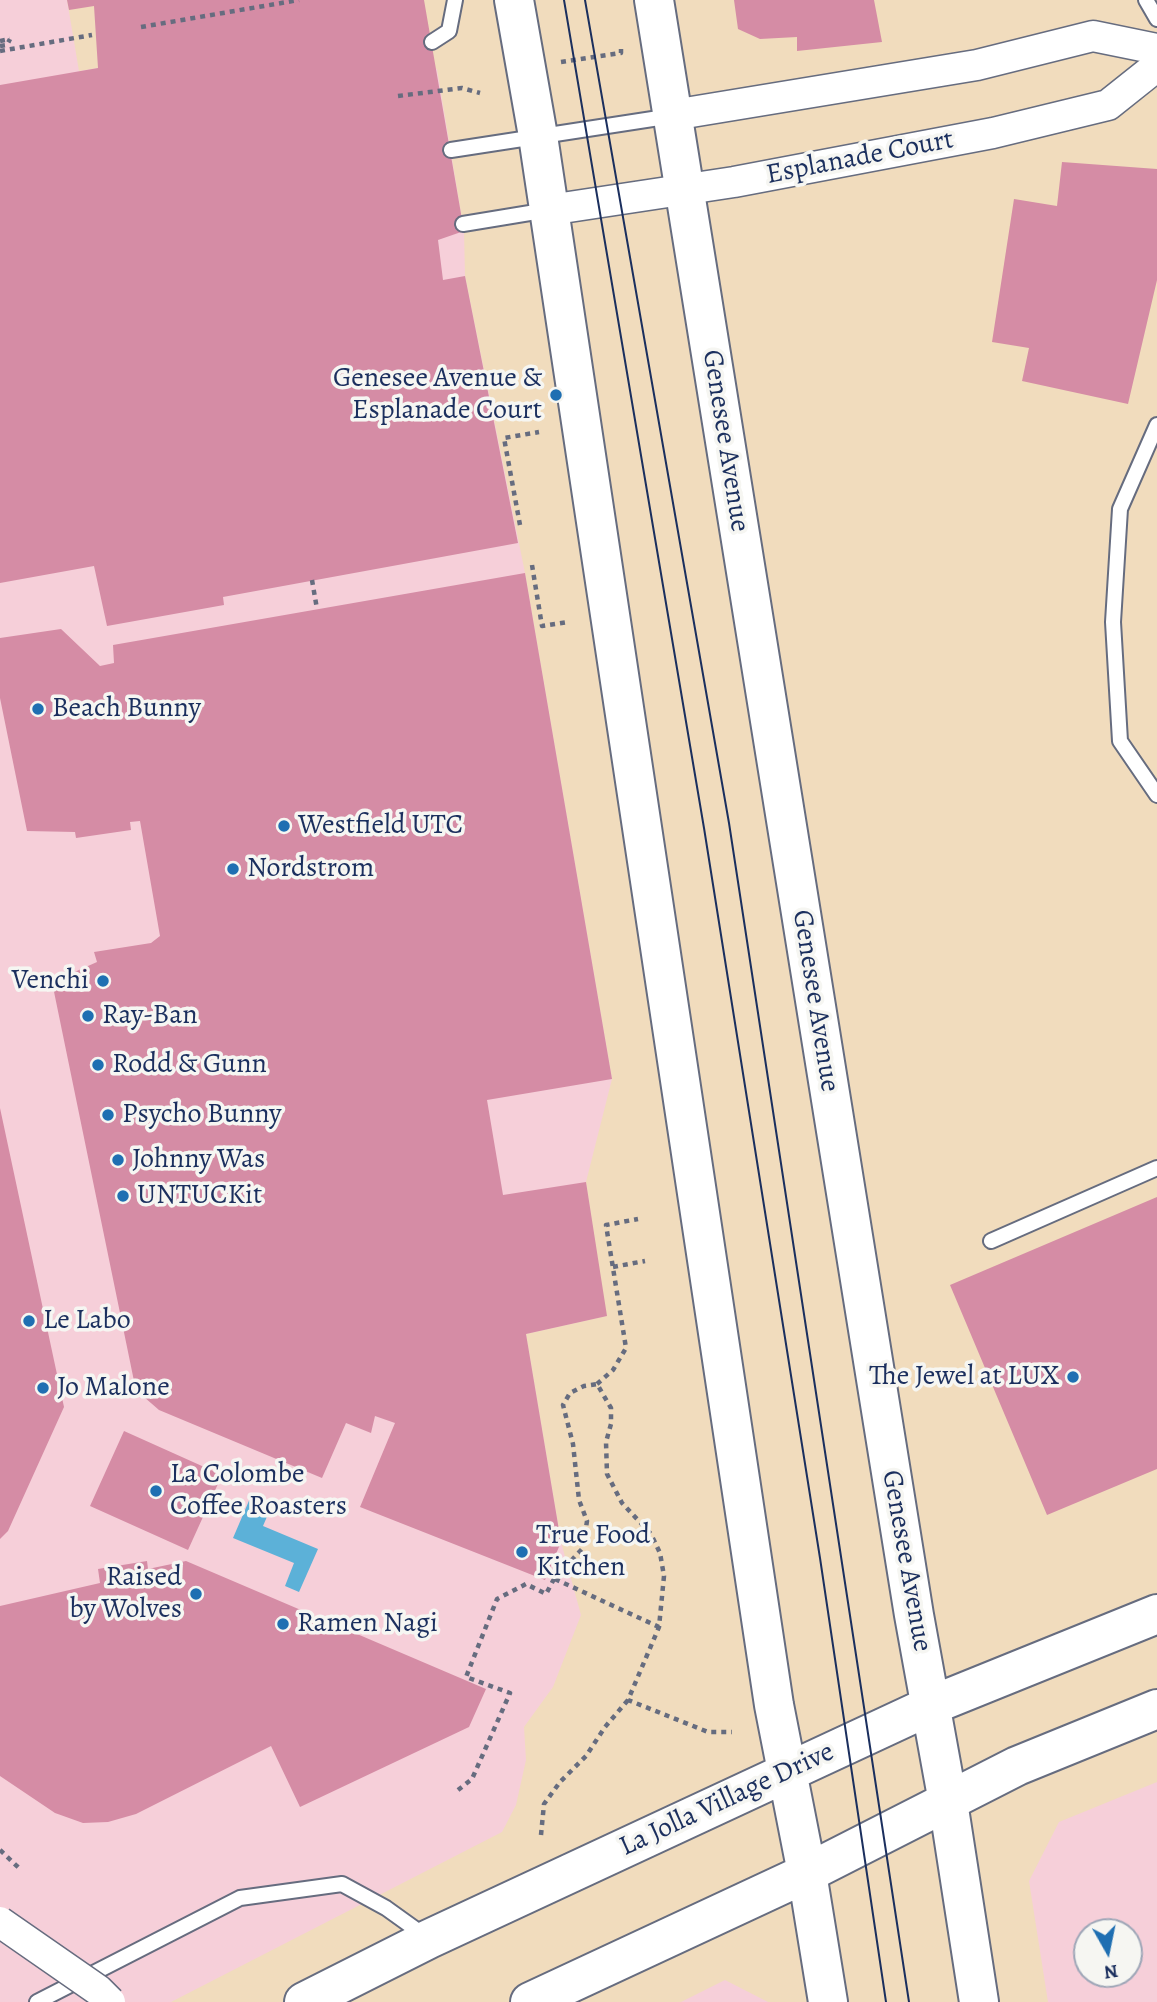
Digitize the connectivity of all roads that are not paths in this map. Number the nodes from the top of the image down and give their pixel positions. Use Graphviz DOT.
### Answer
graph roads {
  1 [pos="455,0"];
  2 [pos="514,0"];
  3 [pos="654,0"];
  4 [pos="1146,0"];
  5 [pos="1157,19"];
  6 [pos="432,42"];
  7 [pos="1157,49"];
  8 [pos="1157,66"];
  9 [pos="673,116"];
  10 [pos="538,136"];
  11 [pos="451,150"];
  12 [pos="684,188"];
  13 [pos="549,210"];
  14 [pos="463,224"];
  15 [pos="1157,425"];
  16 [pos="1157,794"];
  17 [pos="1157,1168"];
  18 [pos="991,1241"];
  19 [pos="1157,1614"];
  20 [pos="932,1705"];
  21 [pos="1157,1709"];
  22 [pos="788,1771"];
  23 [pos="948,1802"];
  24 [pos="807,1873"];
  25 [pos="0,1922"];
  26 [pos="429,1939"];
  27 [pos="37,2002"];
  28 [pos="110,2002"];
  29 [pos="304,2002"];
  30 [pos="530,2002"];
  31 [pos="828,2002"];
  32 [pos="979,2002"];
  1 -- 6 [label="lane"];
  2 -- 10 [label="main road"];
  3 -- 9 [label="main road, Genesee Avenue"];
  4 -- 5 [label="lane"];
  7 -- 9 [label="street"];
  8 -- 12 [label="street, Esplanade Court"];
  9 -- 10 [label="lane"];
  9 -- 12 [label="main road, Genesee Avenue"];
  10 -- 11 [label="lane"];
  10 -- 13 [label="main road"];
  12 -- 13 [label="street, Esplanade Court"];
  12 -- 20 [label="main road, Genesee Avenue"];
  13 -- 14 [label="lane"];
  13 -- 22 [label="main road"];
  15 -- 16 [label="lane"];
  17 -- 18 [label="lane"];
  19 -- 20 [label="main road, La Jolla Village Drive"];
  20 -- 22 [label="main road, La Jolla Village Drive"];
  20 -- 23 [label="main road, Genesee Avenue"];
  21 -- 23 [label="main road"];
  22 -- 24 [label="main road"];
  22 -- 26 [label="main road, La Jolla Village Drive"];
  23 -- 24 [label="main road"];
  23 -- 32 [label="main road, Genesee Avenue"];
  24 -- 30 [label="main road"];
  24 -- 31 [label="main road"];
  25 -- 28 [label="street, bridge"];
  26 -- 27 [label="lane"];
  26 -- 29 [label="main road, La Jolla Village Drive"];
}
